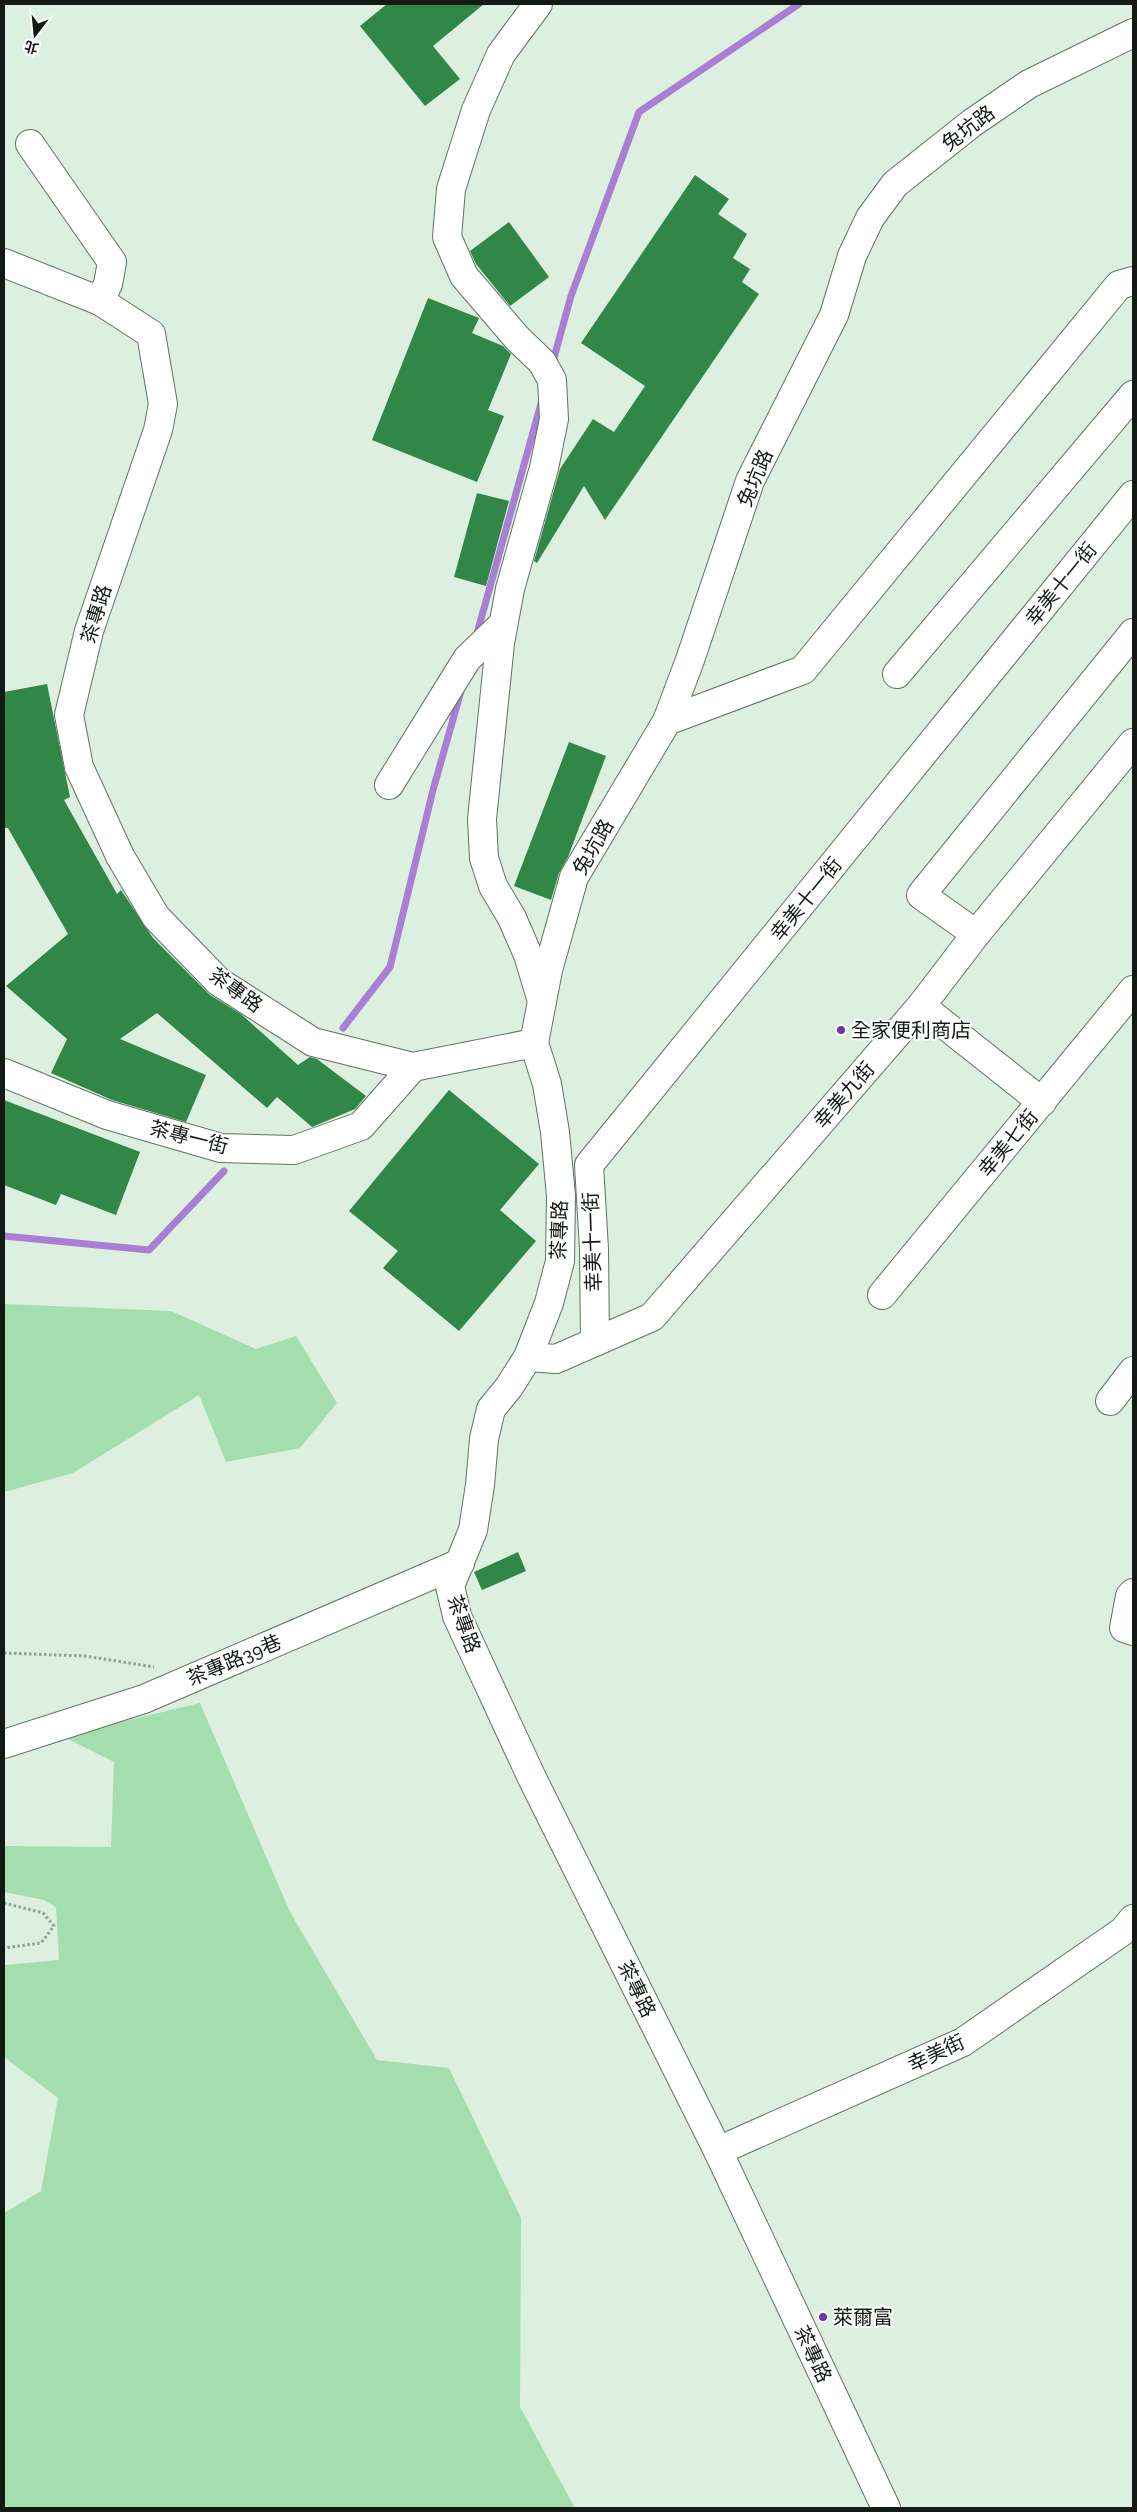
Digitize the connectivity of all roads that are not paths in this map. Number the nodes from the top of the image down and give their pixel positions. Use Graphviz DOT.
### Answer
graph roads {
  1 [pos="538,4"];
  2 [pos="1133,33"];
  3 [pos="30,144"];
  4 [pos="4,263"];
  5 [pos="1133,281"];
  6 [pos="100,301"];
  7 [pos="1133,395"];
  8 [pos="1133,495"];
  9 [pos="503,624"];
  10 [pos="1133,633"];
  11 [pos="897,674"];
  12 [pos="667,721"];
  13 [pos="1133,743"];
  14 [pos="388,785"];
  15 [pos="976,934"];
  16 [pos="1133,990"];
  17 [pos="542,1002"];
  18 [pos="921,1006"];
  19 [pos="534,1043"];
  20 [pos="413,1067"];
  21 [pos="4,1073"];
  22 [pos="1042,1102"];
  23 [pos="882,1295"];
  24 [pos="595,1342"];
  25 [pos="528,1357"];
  26 [pos="1133,1371"];
  27 [pos="1110,1401"];
  28 [pos="460,1563"];
  29 [pos="1133,1593"];
  30 [pos="1133,1631"];
  31 [pos="4,1744"];
  32 [pos="1133,1920"];
  33 [pos="718,2151"];
  34 [pos="886,2508"];
  1 -- 9 [label="street"];
  2 -- 12 [label="street, 兔坑路"];
  3 -- 6 [label="street"];
  4 -- 6 [label="street, 茶專路"];
  5 -- 12 [label="street"];
  6 -- 20 [label="street, 茶專路"];
  7 -- 11 [label="street"];
  8 -- 24 [label="street, 幸美十一街"];
  9 -- 14 [label="street"];
  9 -- 17 [label="street"];
  10 -- 15 [label="street"];
  12 -- 17 [label="street, 兔坑路"];
  13 -- 15 [label="street, 幸美九街"];
  15 -- 18 [label="street, 幸美九街"];
  16 -- 22 [label="street, 幸美七街"];
  17 -- 19 [label="street, 兔坑路"];
  18 -- 22 [label="street"];
  18 -- 24 [label="street, 幸美九街"];
  19 -- 20 [label="street, 茶專路"];
  19 -- 25 [label="street, 茶專路"];
  20 -- 21 [label="street, 茶專一街"];
  22 -- 23 [label="street, 幸美七街"];
  24 -- 25 [label="street, 幸美九街"];
  25 -- 28 [label="street, 茶專路"];
  26 -- 27 [label="street"];
  28 -- 31 [label="street, 茶專路39巷"];
  28 -- 33 [label="street, 茶專路"];
  29 -- 30 [label="street"];
  32 -- 33 [label="street, 幸美街"];
  33 -- 34 [label="street, 茶專路"];
}
